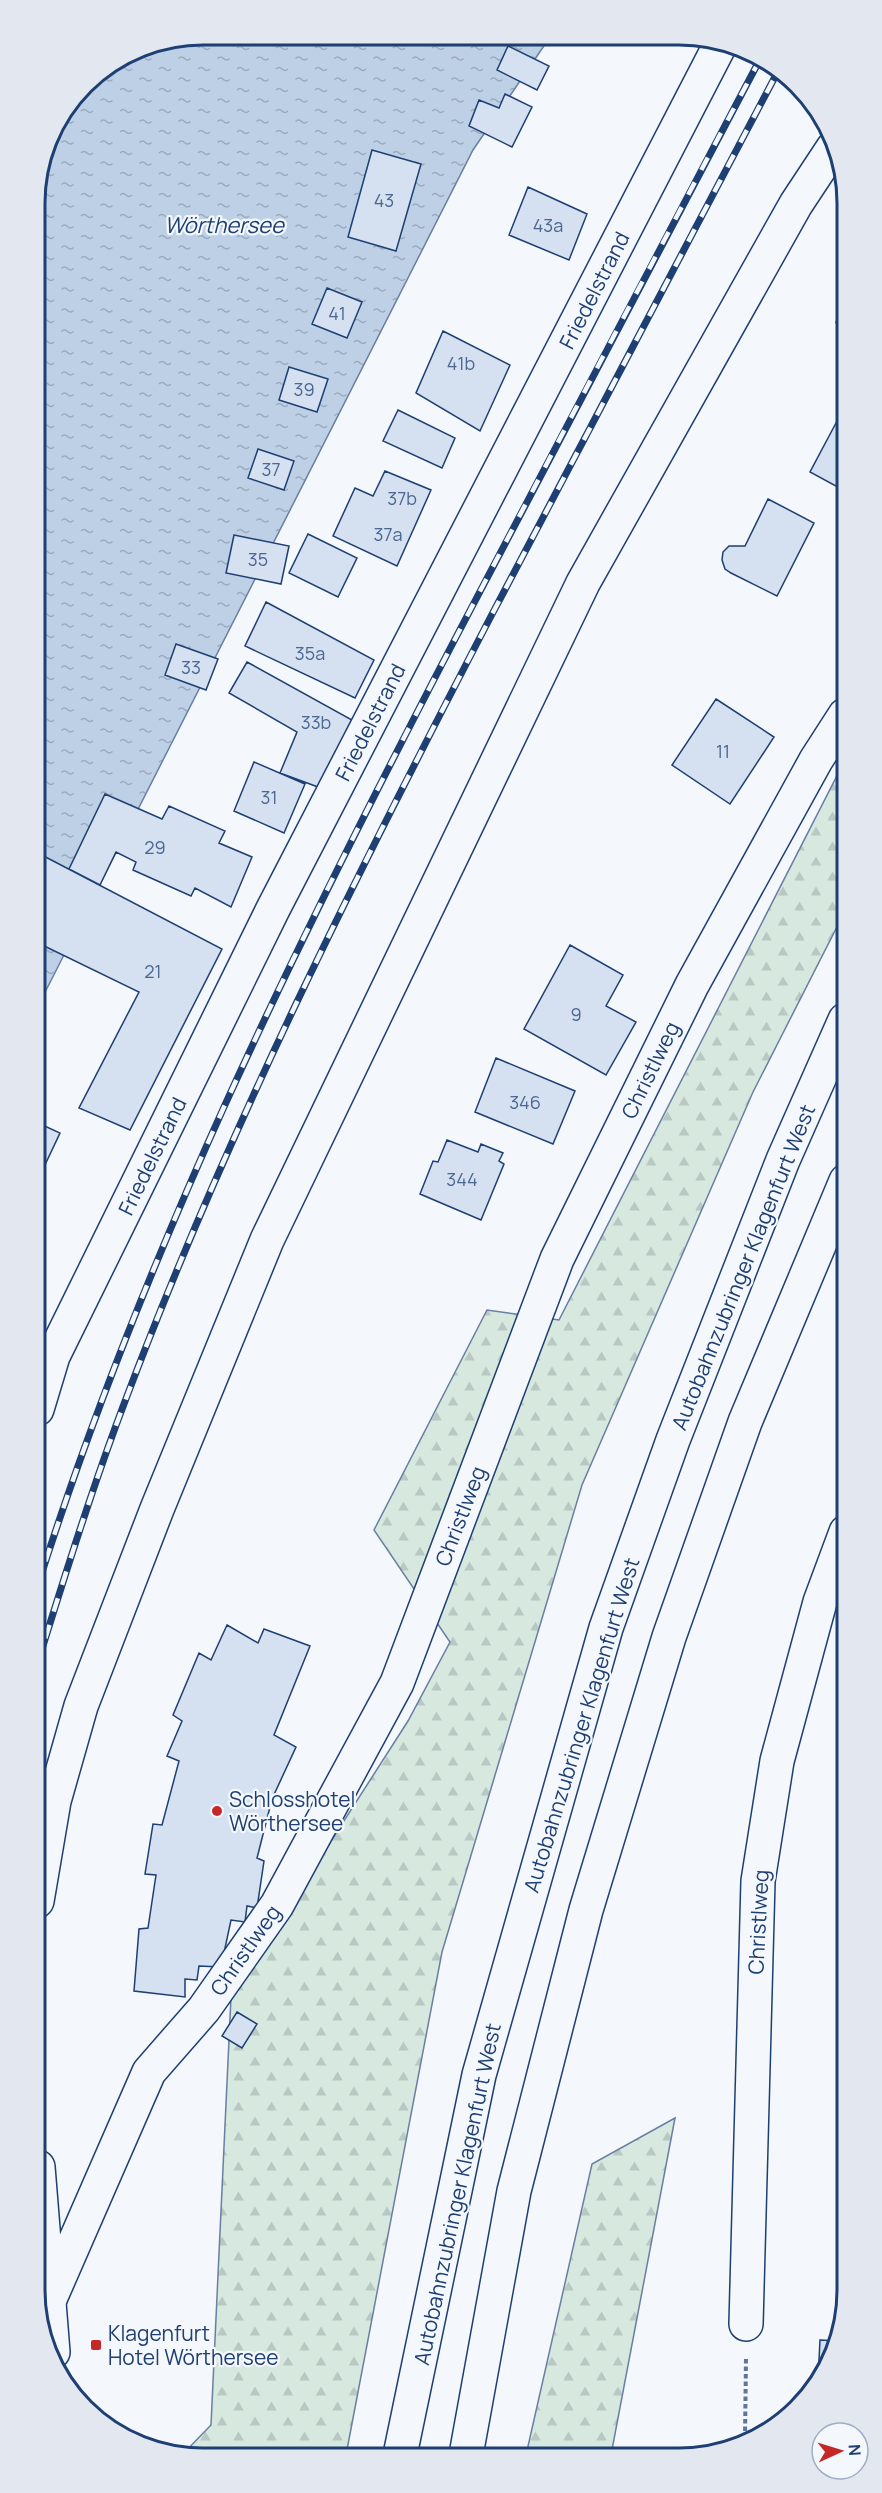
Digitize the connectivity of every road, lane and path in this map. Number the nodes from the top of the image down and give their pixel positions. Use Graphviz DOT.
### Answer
graph roads {
  1 [pos="717,50"];
  2 [pos="829,154"];
  3 [pos="837,727"];
  4 [pos="837,1038"];
  5 [pos="837,1202"];
  6 [pos="45,1382"];
  7 [pos="837,1556"];
  8 [pos="45,1854"];
  9 [pos="45,2252"];
  10 [pos="49,2301"];
  11 [pos="746,2324"];
  12 [pos="52,2336"];
  13 [pos="745,2434"];
  14 [pos="401,2448"];
  15 [pos="467,2448"];
  1 -- 6 [label="main road, Friedelstrand"];
  2 -- 8 [label="main road"];
  3 -- 10 [label="main road, Christlweg"];
  4 -- 14 [label="main road, Autobahnzubringer Klagenfurt West"];
  5 -- 15 [label="main road"];
  7 -- 11 [label="main road, Christlweg"];
  9 -- 10 [label="main road"];
  10 -- 12 [label="main road"];
  11 -- 13 [label="path"];
}
